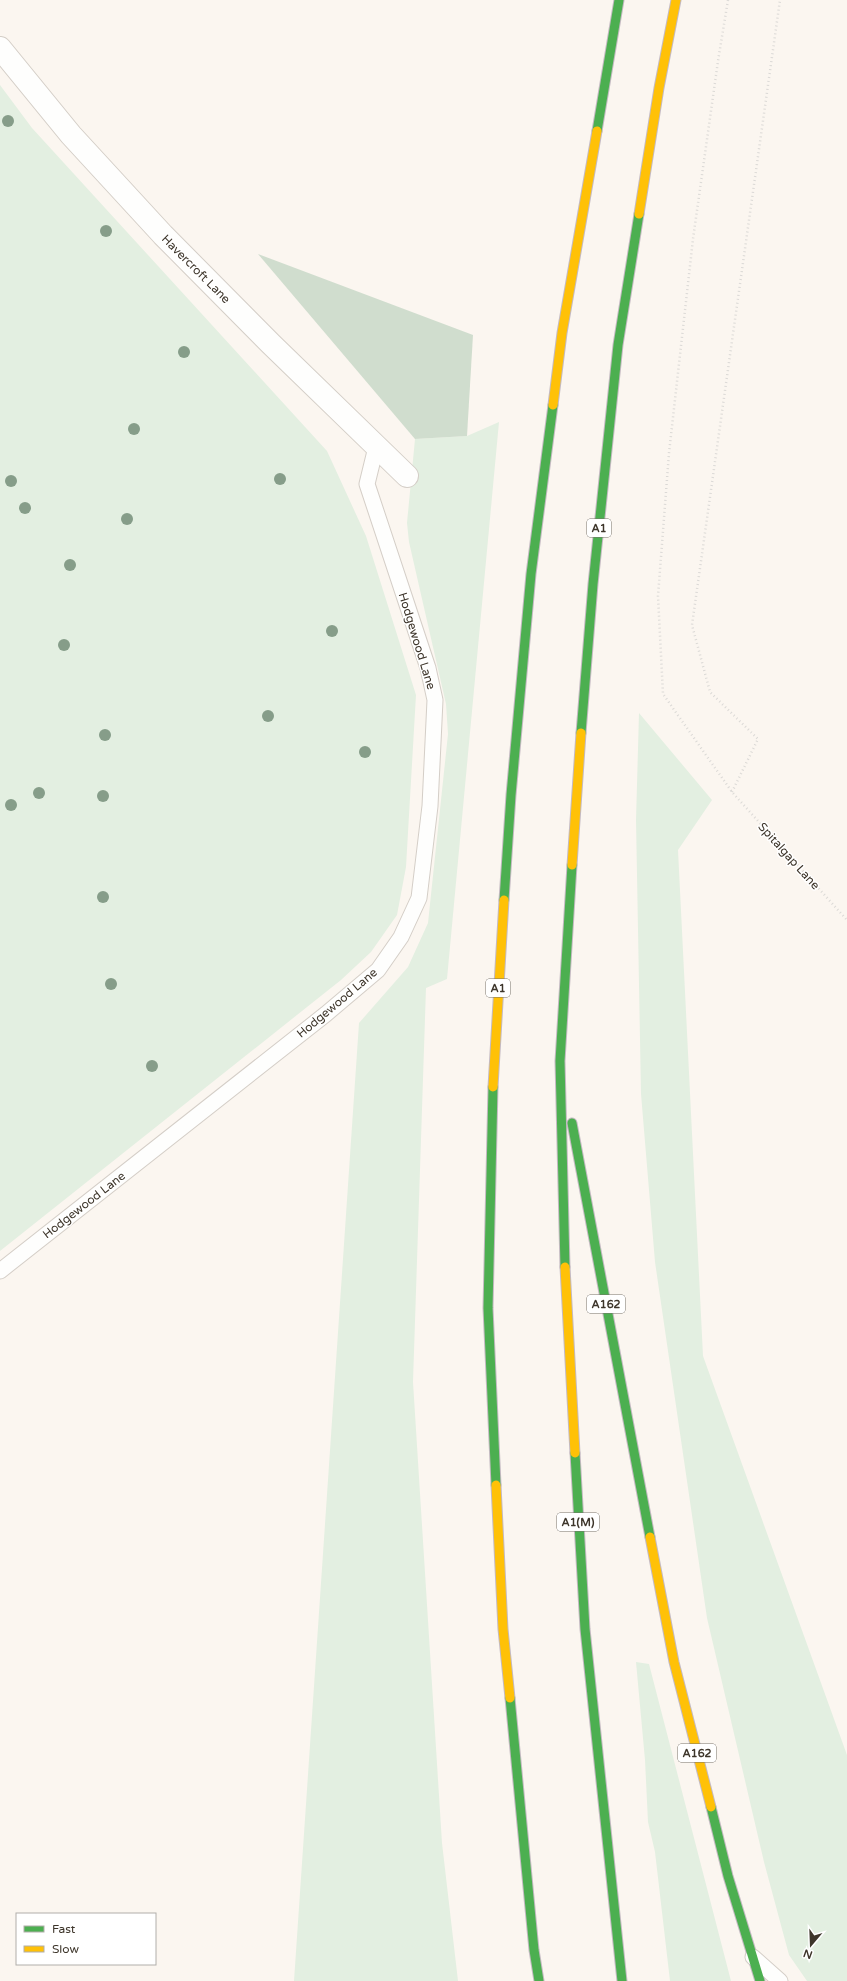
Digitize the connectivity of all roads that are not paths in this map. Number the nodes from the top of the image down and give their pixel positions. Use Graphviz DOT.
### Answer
graph roads {
  1 [pos="619,0"];
  2 [pos="676,0"];
  3 [pos="0,48"];
  4 [pos="376,447"];
  5 [pos="407,476"];
  6 [pos="560,1061"];
  7 [pos="0,1271"];
  8 [pos="752,1956"];
  9 [pos="539,1981"];
  10 [pos="622,1981"];
  11 [pos="760,1981"];
  12 [pos="780,1981"];
  1 -- 9 [label="highway, A1"];
  2 -- 6 [label="highway, A1"];
  3 -- 4 [label="street, Havercroft Lane"];
  4 -- 5 [label="street, Havercroft Lane"];
  4 -- 7 [label="lane, Hodgewood Lane"];
  6 -- 8 [label="highway, A162"];
  6 -- 10 [label="highway, A1(M)"];
  8 -- 11 [label="highway, A162"];
  8 -- 12 [label="lane"];
}
